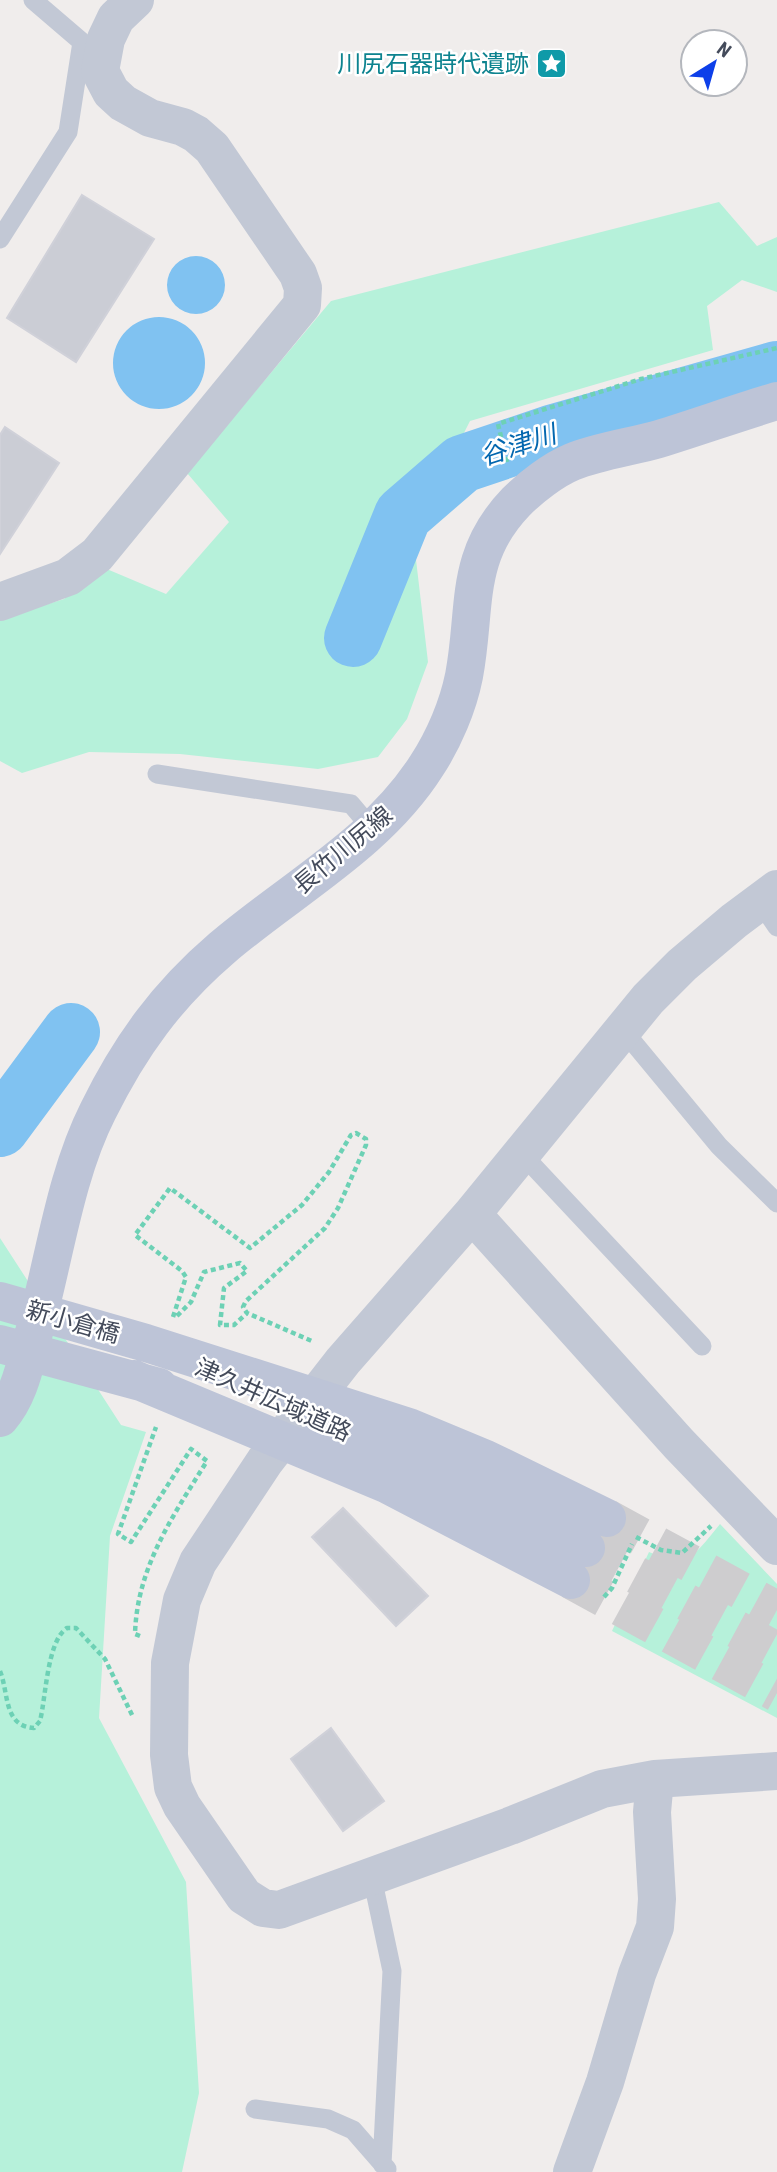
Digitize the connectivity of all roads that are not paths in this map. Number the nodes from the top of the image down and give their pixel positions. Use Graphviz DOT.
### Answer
graph roads {
  1 [pos="33,0"];
  2 [pos="135,0"];
  3 [pos="0,239"];
  4 [pos="777,401"];
  5 [pos="0,602"];
  6 [pos="157,774"];
  7 [pos="372,829"];
  8 [pos="771,906"];
  9 [pos="623,1030"];
  10 [pos="522,1153"];
  11 [pos="777,1203"];
  12 [pos="472,1214"];
  13 [pos="0,1301"];
  14 [pos="146,1343"];
  15 [pos="0,1344"];
  16 [pos="702,1346"];
  17 [pos="134,1379"];
  18 [pos="0,1418"];
  19 [pos="400,1457"];
  20 [pos="777,1546"];
  21 [pos="588,1549"];
  22 [pos="777,1771"];
  23 [pos="655,1779"];
  24 [pos="372,1877"];
  25 [pos="255,2109"];
  26 [pos="386,2168"];
  27 [pos="572,2172"];
  1 -- 3 [label="lane"];
  2 -- 5 [label="street"];
  4 -- 7 [label="main road, 長竹川尻線"];
  6 -- 7 [label="lane"];
  7 -- 18 [label="main road, 長竹川尻線"];
  8 -- 9 [label="street"];
  9 -- 10 [label="street"];
  9 -- 11 [label="lane"];
  10 -- 12 [label="street"];
  10 -- 16 [label="lane"];
  12 -- 20 [label="street"];
  12 -- 24 [label="street"];
  13 -- 14 [label="main road, 新小倉橋"];
  14 -- 19 [label="main road, 津久井広域道路"];
  14 -- 21 [label="main road"];
  15 -- 17 [label="main road, 新小倉橋"];
  17 -- 19 [label="main road, 津久井広域道路"];
  17 -- 21 [label="main road"];
  19 -- 21 [label="main road, 津久井広域道路"];
  22 -- 23 [label="street"];
  23 -- 24 [label="street"];
  23 -- 27 [label="street"];
  24 -- 26 [label="lane"];
  25 -- 26 [label="lane"];
}
